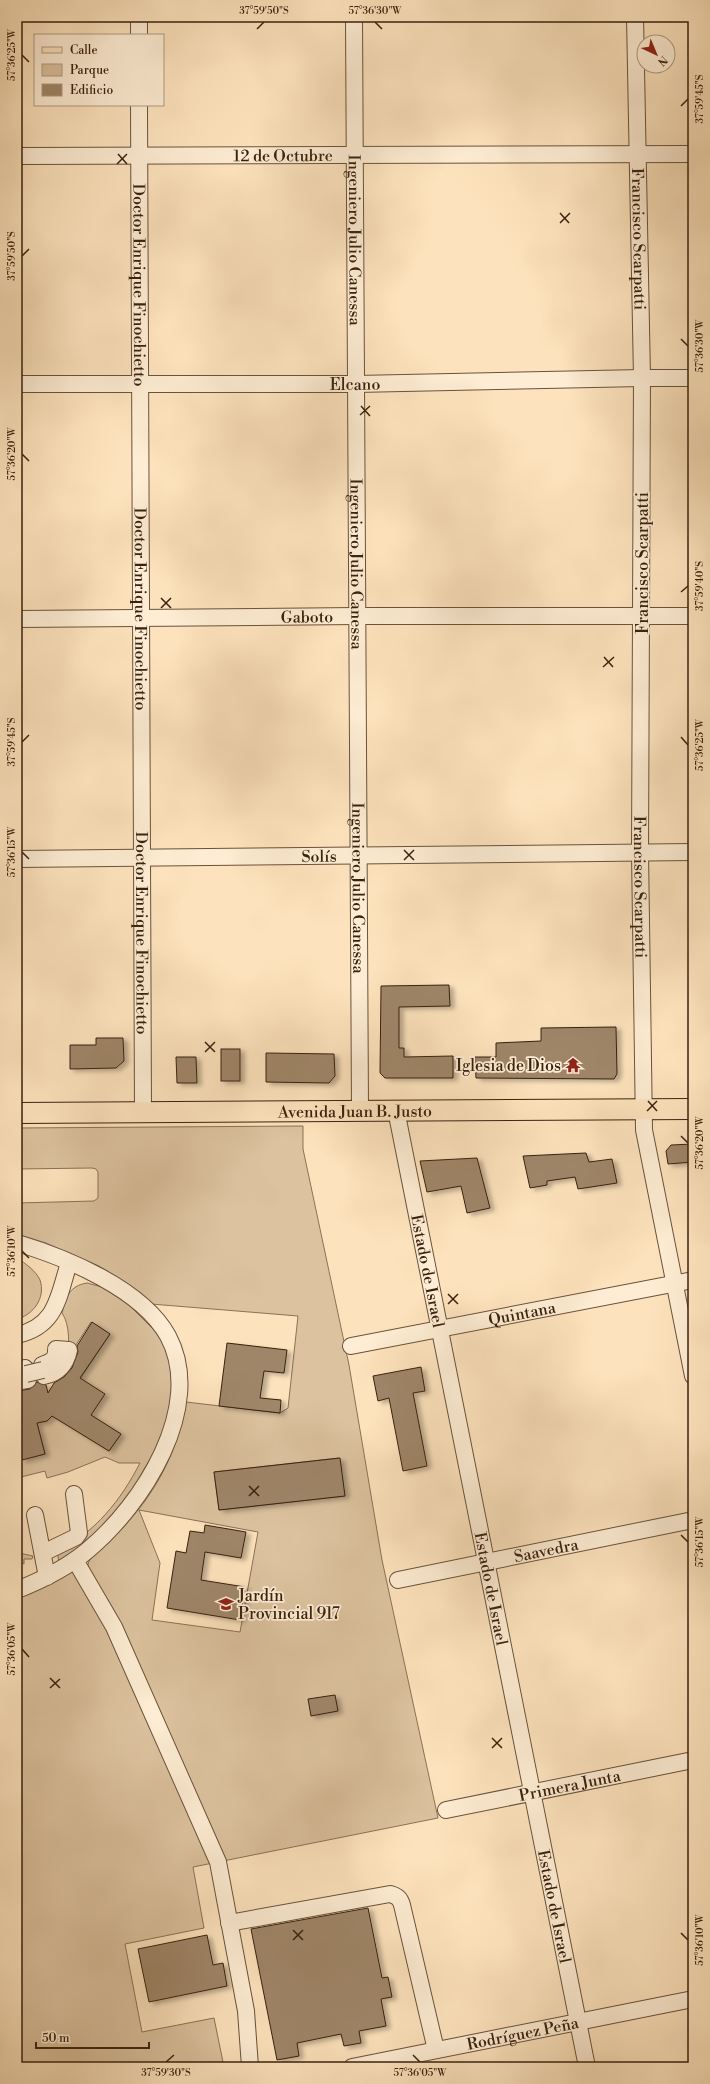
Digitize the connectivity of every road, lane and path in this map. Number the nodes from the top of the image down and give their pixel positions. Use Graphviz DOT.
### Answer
graph roads {
  1 [pos="139,17"];
  2 [pos="354,17"];
  3 [pos="635,17"];
  4 [pos="139,34"];
  5 [pos="139,106"];
  6 [pos="636,154"];
  7 [pos="693,154"];
  8 [pos="355,155"];
  9 [pos="17,156"];
  10 [pos="139,156"];
  11 [pos="642,378"];
  12 [pos="693,378"];
  13 [pos="140,383"];
  14 [pos="17,384"];
  15 [pos="356,384"];
  16 [pos="358,616"];
  17 [pos="693,616"];
  18 [pos="642,617"];
  19 [pos="17,619"];
  20 [pos="141,619"];
  21 [pos="640,852"];
  22 [pos="693,852"];
  23 [pos="359,855"];
  24 [pos="142,858"];
  25 [pos="17,859"];
  26 [pos="643,1109"];
  27 [pos="693,1109"];
  28 [pos="360,1110"];
  29 [pos="396,1110"];
  30 [pos="143,1112"];
  31 [pos="17,1113"];
  32 [pos="17,1243"];
  33 [pos="70,1263"];
  34 [pos="693,1280"];
  35 [pos="674,1284"];
  36 [pos="439,1329"];
  37 [pos="17,1335"];
  38 [pos="351,1346"];
  39 [pos="63,1349"];
  40 [pos="19,1375"];
  41 [pos="693,1376"];
  42 [pos="74,1494"];
  43 [pos="35,1515"];
  44 [pos="693,1520"];
  45 [pos="43,1553"];
  46 [pos="75,1560"];
  47 [pos="486,1562"];
  48 [pos="47,1577"];
  49 [pos="398,1580"];
  50 [pos="17,1590"];
  51 [pos="693,1760"];
  52 [pos="532,1792"];
  53 [pos="446,1810"];
  54 [pos="229,1923"];
  55 [pos="693,1999"];
  56 [pos="578,2022"];
  57 [pos="436,2050"];
  58 [pos="250,2067"];
  59 [pos="352,2067"];
  60 [pos="587,2067"];
  1 -- 4 [label="street"];
  2 -- 8 [label="street, Ingeniero Julio Canessa"];
  3 -- 6 [label="street, Francisco Scarpatti"];
  5 -- 10 [label="street, Doctor Enrique Finochietto"];
  6 -- 7 [label="street, 12 de Octubre"];
  6 -- 8 [label="street, 12 de Octubre"];
  6 -- 11 [label="street, Francisco Scarpatti"];
  8 -- 10 [label="street, 12 de Octubre"];
  8 -- 15 [label="street, Ingeniero Julio Canessa"];
  9 -- 10 [label="street, 12 de Octubre"];
  10 -- 13 [label="street, Doctor Enrique Finochietto"];
  11 -- 12 [label="street, Elcano"];
  11 -- 15 [label="street, Elcano"];
  11 -- 18 [label="street, Francisco Scarpatti"];
  13 -- 14 [label="street, Elcano"];
  13 -- 15 [label="street, Elcano"];
  13 -- 20 [label="street, Doctor Enrique Finochietto"];
  15 -- 16 [label="street, Ingeniero Julio Canessa"];
  16 -- 18 [label="street, Gaboto"];
  16 -- 20 [label="street, Gaboto"];
  16 -- 23 [label="street, Ingeniero Julio Canessa"];
  17 -- 18 [label="street, Gaboto"];
  18 -- 21 [label="street, Francisco Scarpatti"];
  19 -- 20 [label="street, Gaboto"];
  20 -- 24 [label="street, Doctor Enrique Finochietto"];
  21 -- 22 [label="street, Solís"];
  21 -- 23 [label="street, Solís"];
  21 -- 26 [label="street, Francisco Scarpatti"];
  23 -- 24 [label="street, Solís"];
  23 -- 28 [label="street, Ingeniero Julio Canessa"];
  24 -- 25 [label="street, Solís"];
  24 -- 30 [label="street, Doctor Enrique Finochietto"];
  26 -- 27 [label="main road, Avenida Juan B. Justo"];
  26 -- 29 [label="main road, Avenida Juan B. Justo"];
  26 -- 35 [label="street, Francisco Scarpatti"];
  28 -- 29 [label="main road, Avenida Juan B. Justo"];
  28 -- 30 [label="main road, Avenida Juan B. Justo"];
  29 -- 36 [label="street, Estado de Israel"];
  30 -- 31 [label="main road, Avenida Juan B. Justo"];
  32 -- 33 [label="street"];
  33 -- 37 [label="street"];
  33 -- 46 [label="street"];
  34 -- 35 [label="street, Quintana"];
  35 -- 36 [label="street, Quintana"];
  35 -- 41 [label="street, Francisco Scarpatti"];
  36 -- 38 [label="street, Quintana"];
  36 -- 47 [label="street, Estado de Israel"];
  39 -- 40 [label="street, bridge"];
  42 -- 45 [label="street"];
  43 -- 45 [label="street"];
  44 -- 47 [label="street, Saavedra"];
  45 -- 48 [label="street"];
  46 -- 48 [label="street"];
  46 -- 54 [label="street"];
  47 -- 49 [label="street, Saavedra"];
  47 -- 52 [label="street, Estado de Israel"];
  48 -- 50 [label="street"];
  51 -- 52 [label="street, Primera Junta"];
  52 -- 53 [label="street, Primera Junta"];
  52 -- 56 [label="street, Estado de Israel"];
  54 -- 57 [label="street"];
  54 -- 58 [label="street"];
  55 -- 56 [label="street, Rodríguez Peña"];
  56 -- 57 [label="street, Rodríguez Peña"];
  56 -- 60 [label="street, Estado de Israel"];
  57 -- 59 [label="street, Rodríguez Peña"];
}
